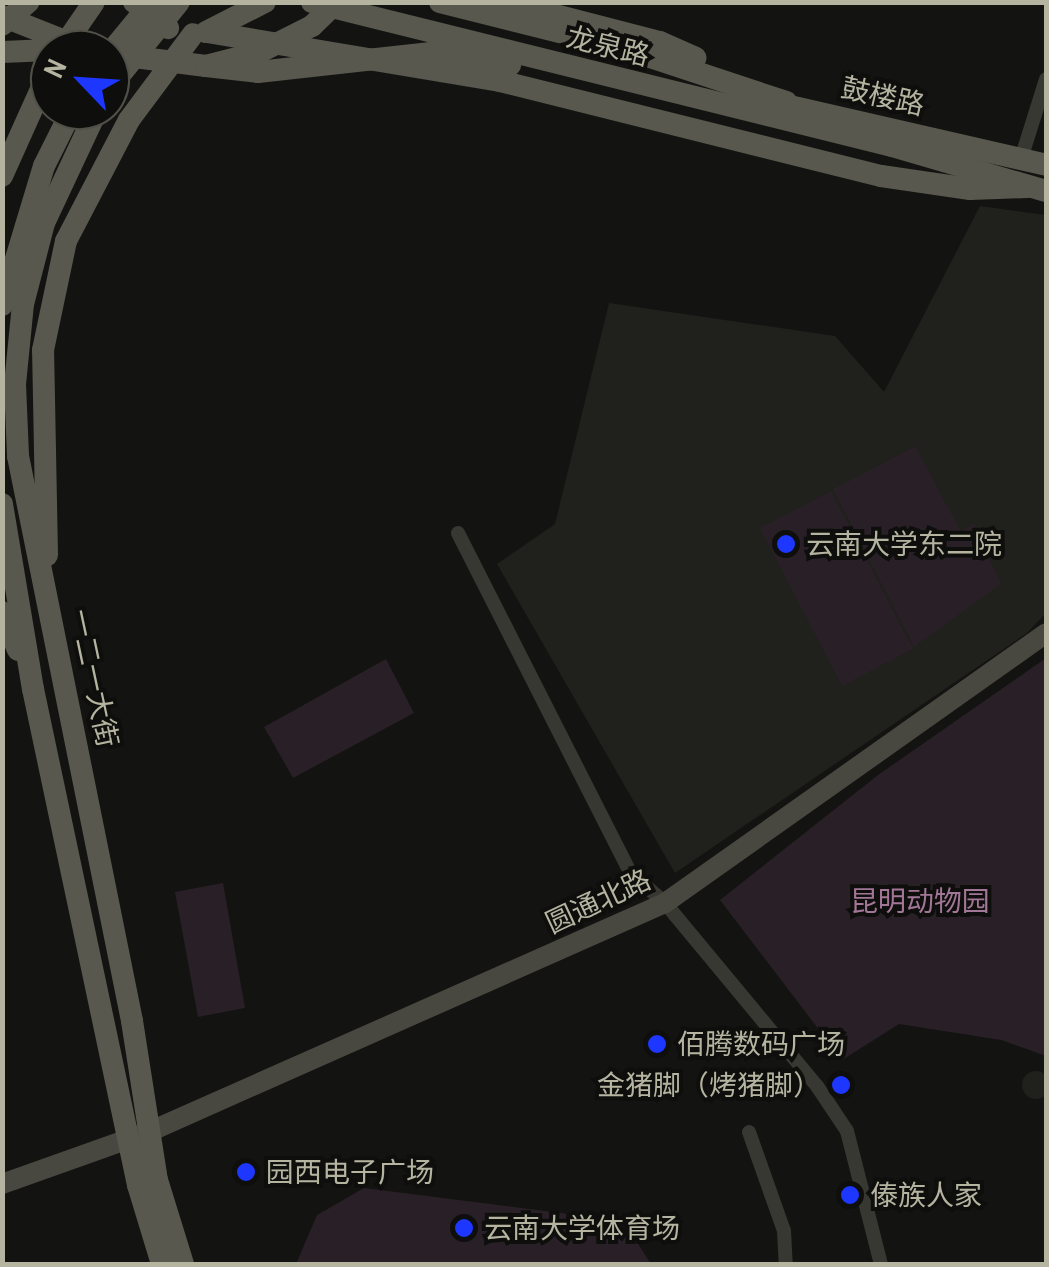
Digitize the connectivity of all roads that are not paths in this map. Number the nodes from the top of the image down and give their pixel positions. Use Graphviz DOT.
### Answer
graph roads {
  1 [pos="28,2"];
  2 [pos="134,2"];
  3 [pos="152,2"];
  4 [pos="178,2"];
  5 [pos="265,2"];
  6 [pos="312,2"];
  7 [pos="336,2"];
  8 [pos="370,2"];
  9 [pos="440,2"];
  10 [pos="505,2"];
  11 [pos="87,7"];
  12 [pos="2,16"];
  13 [pos="2,25"];
  14 [pos="37,30"];
  15 [pos="73,30"];
  16 [pos="148,31"];
  17 [pos="200,33"];
  18 [pos="130,42"];
  19 [pos="30,51"];
  20 [pos="2,52"];
  21 [pos="130,56"];
  22 [pos="130,58"];
  23 [pos="206,66"];
  24 [pos="1046,80"];
  25 [pos="707,82"];
  26 [pos="808,109"];
  27 [pos="30,114"];
  28 [pos="774,118"];
  29 [pos="62,130"];
  30 [pos="87,130"];
  31 [pos="1021,159"];
  32 [pos="1046,165"];
  33 [pos="2,176"];
  34 [pos="1037,189"];
  35 [pos="2,304"];
  36 [pos="2,504"];
  37 [pos="458,532"];
  38 [pos="2,612"];
  39 [pos="52,618"];
  40 [pos="1046,633"];
  41 [pos="33,689"];
  42 [pos="665,903"];
  43 [pos="749,1132"];
  44 [pos="139,1135"];
  45 [pos="2,1184"];
  46 [pos="162,1264"];
  47 [pos="183,1264"];
  48 [pos="786,1264"];
  49 [pos="881,1264"];
  1 -- 13 [label="main road"];
  2 -- 16 [label="main road, bridge"];
  3 -- 16 [label="main road"];
  4 -- 16 [label="main road"];
  5 -- 17 [label="main road"];
  6 -- 28 [label="main road, 龙泉路"];
  7 -- 23 [label="main road, bridge"];
  8 -- 25 [label="main road, 龙泉路"];
  9 -- 25 [label="main road"];
  10 -- 26 [label="main road"];
  11 -- 15 [label="main road"];
  12 -- 14 [label="main road, bridge"];
  16 -- 17 [label="main road"];
  16 -- 18 [label="main road"];
  16 -- 22 [label="main road"];
  17 -- 34 [label="main road"];
  17 -- 39 [label="main road"];
  19 -- 20 [label="main road"];
  21 -- 23 [label="main road, bridge"];
  23 -- 34 [label="main road, bridge"];
  24 -- 31 [label="street"];
  25 -- 26 [label="main road"];
  26 -- 31 [label="main road, 鼓楼路"];
  27 -- 33 [label="main road"];
  28 -- 34 [label="main road, 鼓楼路"];
  29 -- 35 [label="main road"];
  30 -- 39 [label="main road, 一二一大街"];
  31 -- 32 [label="main road, 鼓楼路"];
  36 -- 41 [label="main road, 一二一大街"];
  37 -- 42 [label="street"];
  38 -- 41 [label="main road"];
  39 -- 44 [label="main road, 一二一大街"];
  40 -- 42 [label="main road, 圆通北路"];
  41 -- 44 [label="main road, 一二一大街"];
  42 -- 44 [label="main road, 圆通北路"];
  42 -- 49 [label="street"];
  43 -- 48 [label="street"];
  44 -- 45 [label="main road, 圆通北路"];
  44 -- 46 [label="main road, 一二一大街"];
  44 -- 47 [label="main road, 一二一大街"];
}
